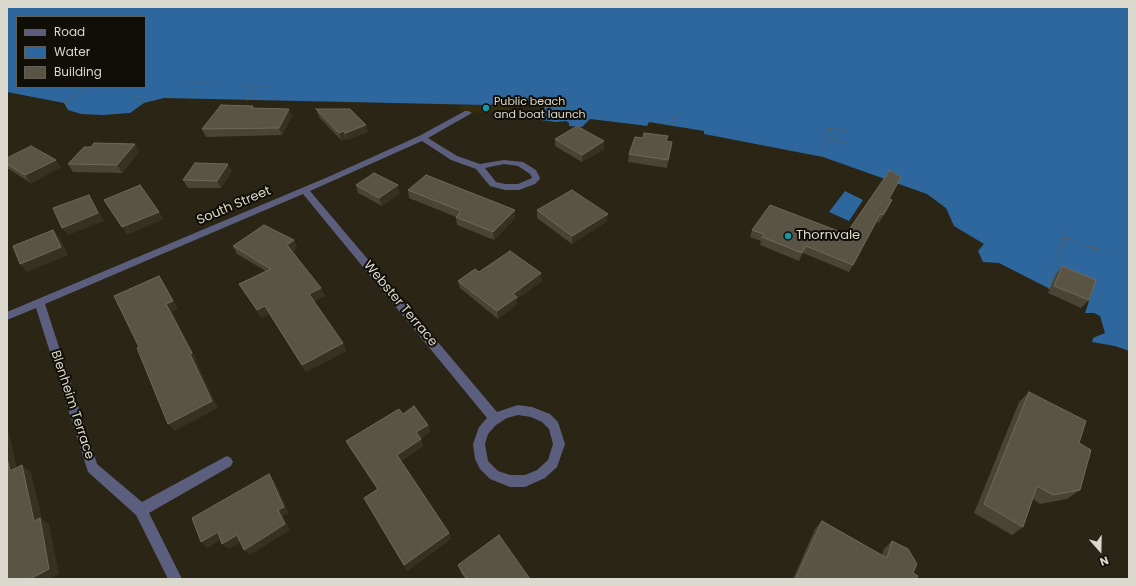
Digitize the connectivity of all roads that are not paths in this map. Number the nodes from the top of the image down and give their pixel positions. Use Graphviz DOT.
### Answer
graph roads {
  1 [pos="468,113"];
  2 [pos="422,138"];
  3 [pos="479,167"];
  4 [pos="304,190"];
  5 [pos="39,303"];
  6 [pos="7,316"];
  7 [pos="495,419"];
  8 [pos="227,462"];
  9 [pos="142,510"];
  10 [pos="175,579"];
  1 -- 2 [label="street, South Street"];
  2 -- 3 [label="street"];
  2 -- 4 [label="street, South Street"];
  3 -- 3 [label="street"];
  4 -- 5 [label="street, South Street"];
  4 -- 7 [label="street, Webster Terrace"];
  5 -- 6 [label="street, South Street"];
  5 -- 9 [label="street, Blenheim Terrace"];
  7 -- 7 [label="street"];
  8 -- 9 [label="street"];
  9 -- 10 [label="street, Blenheim Terrace"];
}
